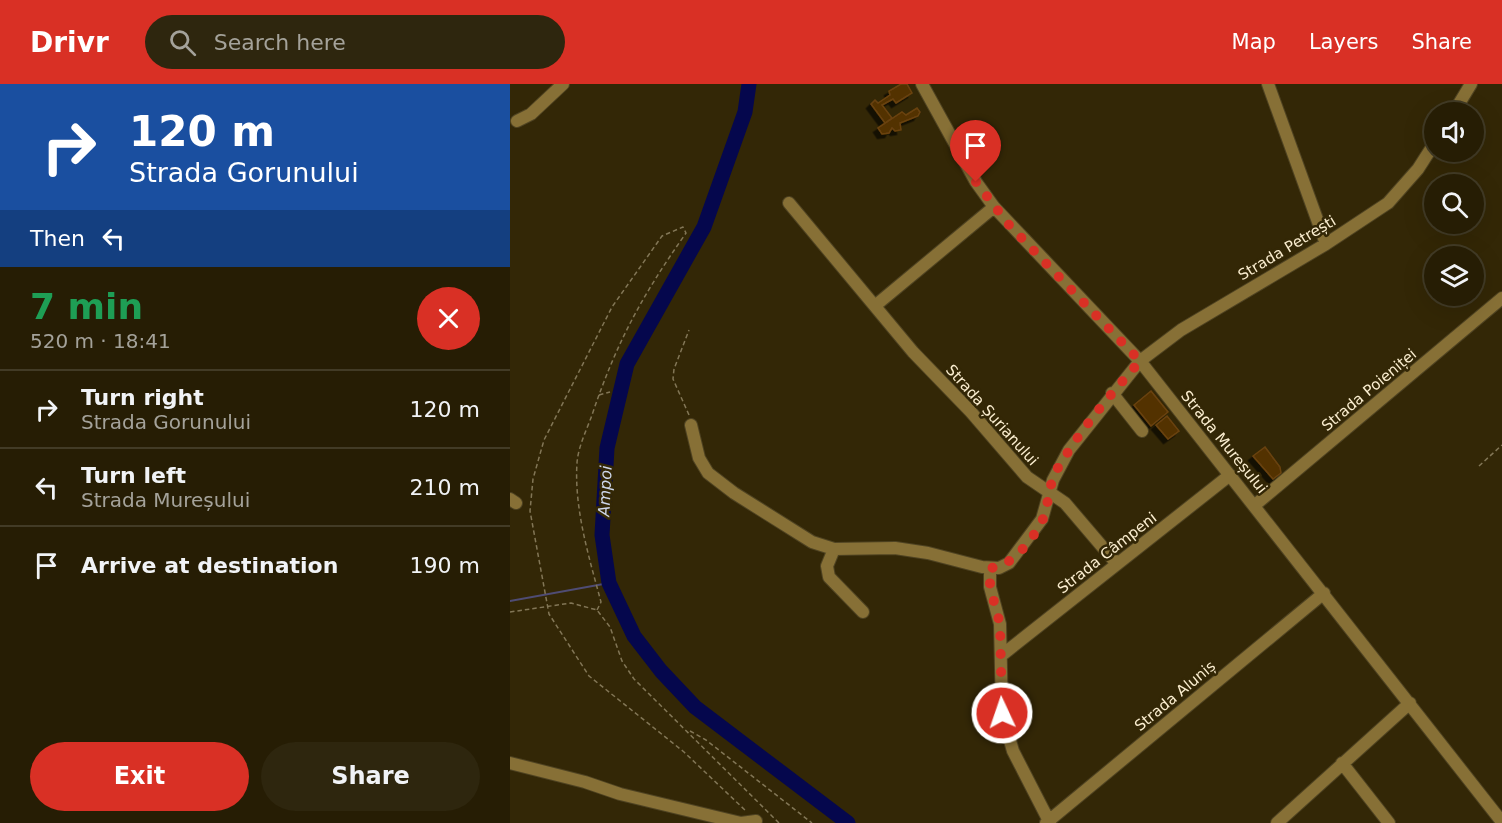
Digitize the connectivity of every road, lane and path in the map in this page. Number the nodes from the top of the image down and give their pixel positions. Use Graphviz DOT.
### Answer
graph roads {
  1 [pos="563,84"];
  2 [pos="922,84"];
  3 [pos="1268,84"];
  4 [pos="1471,84"];
  5 [pos="1460,102"];
  6 [pos="512,122"];
  7 [pos="1424,158"];
  8 [pos="789,203"];
  9 [pos="994,207"];
  10 [pos="1326,244"];
  11 [pos="1502,298"];
  12 [pos="876,305"];
  13 [pos="689,330"];
  14 [pos="1140,361"];
  15 [pos="610,392"];
  16 [pos="1112,393"];
  17 [pos="598,395"];
  18 [pos="691,425"];
  19 [pos="1142,431"];
  20 [pos="1502,445"];
  21 [pos="1479,466"];
  22 [pos="1230,475"];
  23 [pos="1049,490"];
  24 [pos="1255,505"];
  25 [pos="834,549"];
  26 [pos="1116,564"];
  27 [pos="990,568"];
  28 [pos="1324,593"];
  29 [pos="547,605"];
  30 [pos="597,610"];
  31 [pos="510,612"];
  32 [pos="863,612"];
  33 [pos="1002,655"];
  34 [pos="1410,703"];
  35 [pos="689,731"];
  36 [pos="510,763"];
  37 [pos="1342,763"];
  38 [pos="1486,801"];
  39 [pos="1502,804"];
  40 [pos="756,821"];
  41 [pos="1048,822"];
  42 [pos="1502,822"];
  43 [pos="779,823"];
  44 [pos="812,823"];
  45 [pos="1277,823"];
  46 [pos="1389,823"];
  1 -- 6 [label="street"];
  2 -- 9 [label="street, Strada Mureșului"];
  3 -- 10 [label="street"];
  4 -- 5 [label="street"];
  7 -- 10 [label="street, Strada Petrești"];
  8 -- 12 [label="street, Strada Șurianului"];
  9 -- 12 [label="street"];
  9 -- 14 [label="street, Strada Mureșului"];
  10 -- 14 [label="street, Strada Petrești"];
  11 -- 24 [label="street, Strada Poieniței"];
  12 -- 23 [label="street, Strada Șurianului"];
  13 -- 18 [label="path"];
  14 -- 16 [label="street, Strada Petrești"];
  14 -- 22 [label="street, Strada Mureșului"];
  15 -- 17 [label="path"];
  16 -- 19 [label="street"];
  16 -- 23 [label="street, Strada Petrești"];
  17 -- 29 [label="path"];
  17 -- 30 [label="path"];
  18 -- 25 [label="street"];
  20 -- 21 [label="path"];
  22 -- 24 [label="street, Strada Mureșului"];
  22 -- 26 [label="street, Strada Câmpeni"];
  23 -- 26 [label="street, Strada Șurianului"];
  23 -- 27 [label="street, Strada Petrești"];
  24 -- 28 [label="street, Strada Mureșului"];
  25 -- 27 [label="street"];
  25 -- 32 [label="street"];
  26 -- 33 [label="street, Strada Câmpeni"];
  27 -- 33 [label="street"];
  28 -- 34 [label="street, Strada Mureșului"];
  28 -- 41 [label="street, Strada Aluniș"];
  29 -- 30 [label="path"];
  29 -- 31 [label="path"];
  29 -- 40 [label="path"];
  30 -- 35 [label="path"];
  33 -- 41 [label="street"];
  34 -- 37 [label="street"];
  34 -- 38 [label="street, Strada Mureșului"];
  35 -- 43 [label="path"];
  35 -- 44 [label="path"];
  36 -- 40 [label="street"];
  37 -- 45 [label="street"];
  37 -- 46 [label="street"];
  38 -- 39 [label="street"];
  38 -- 42 [label="street, Strada Mureșului"];
}
